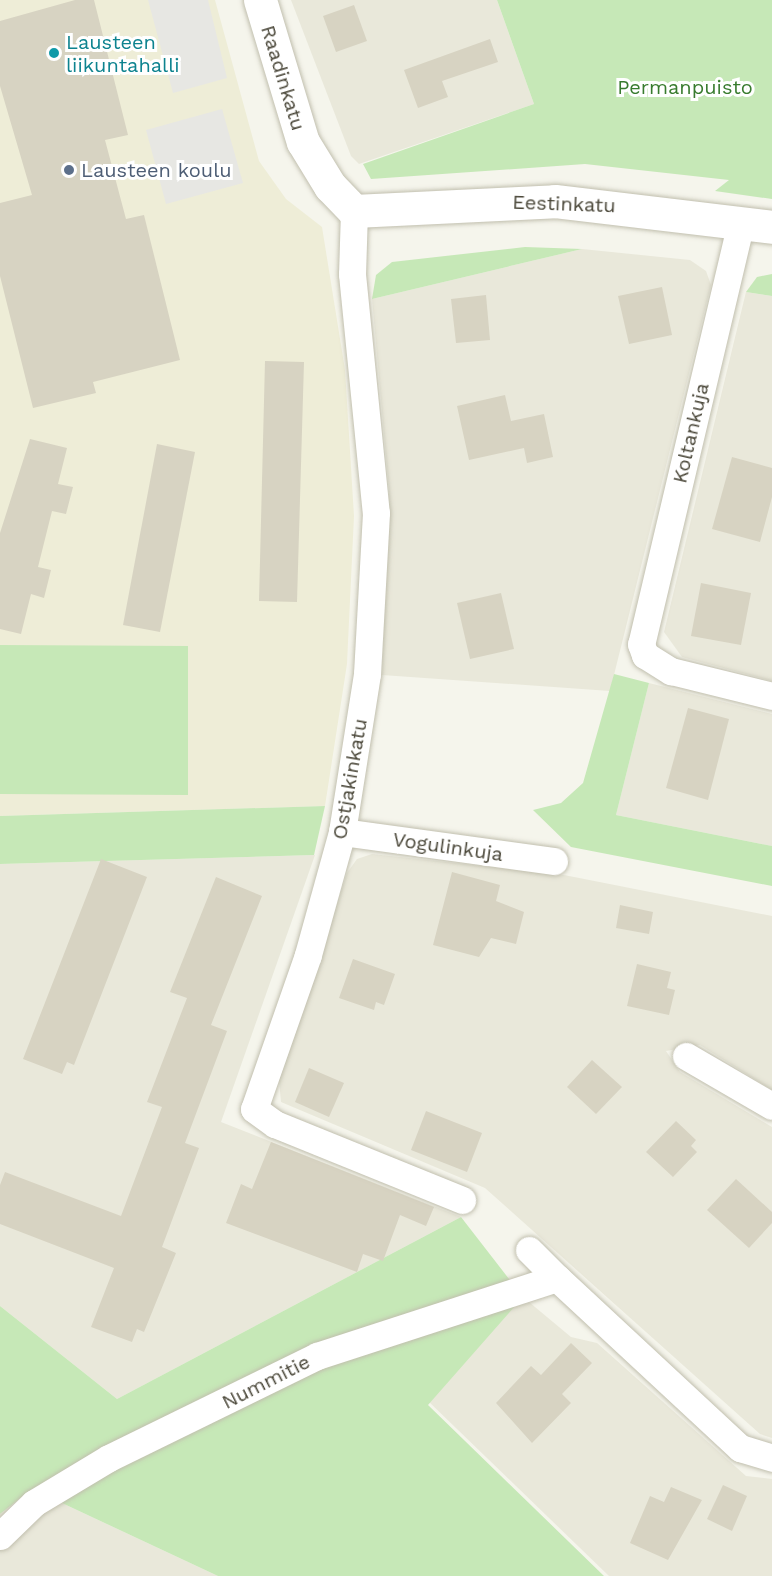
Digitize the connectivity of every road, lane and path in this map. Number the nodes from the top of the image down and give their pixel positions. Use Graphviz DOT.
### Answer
graph roads {
  1 [pos="260,0"];
  2 [pos="354,211"];
  3 [pos="756,224"];
  4 [pos="772,696"];
  5 [pos="342,832"];
  6 [pos="554,861"];
  7 [pos="686,1056"];
  8 [pos="772,1106"];
  9 [pos="462,1200"];
  10 [pos="529,1250"];
  11 [pos="557,1278"];
  12 [pos="772,1458"];
  13 [pos="0,1536"];
  1 -- 2 [label="street, Raadinkatu"];
  2 -- 3 [label="street, Eestinkatu"];
  2 -- 5 [label="street, Ostjakinkatu"];
  3 -- 4 [label="street, Koltankuja"];
  5 -- 6 [label="street, Vogulinkuja"];
  5 -- 9 [label="street, Ostjakinkatu"];
  7 -- 8 [label="street"];
  10 -- 11 [label="street"];
  11 -- 12 [label="street"];
  11 -- 13 [label="street, Nummitie"];
}
